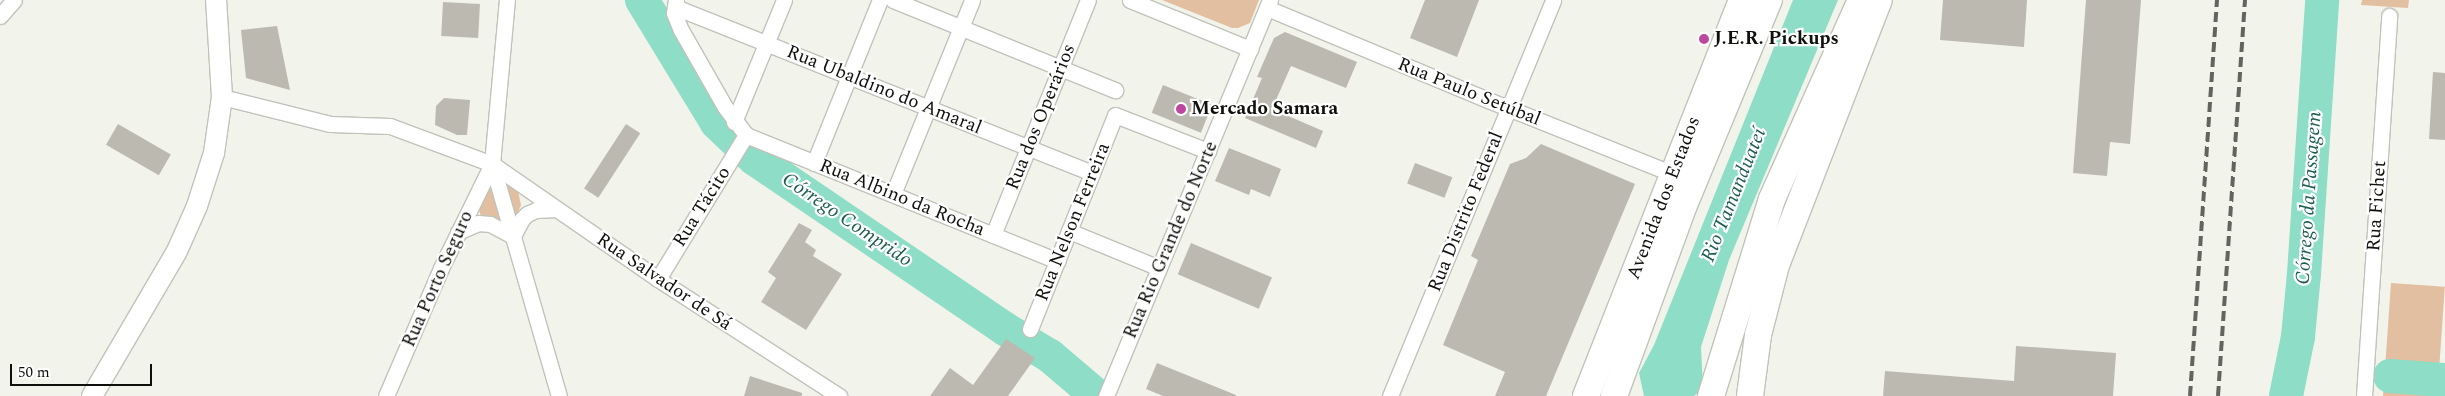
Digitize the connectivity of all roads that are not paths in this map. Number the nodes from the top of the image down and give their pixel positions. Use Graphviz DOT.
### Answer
graph roads {
  1 [pos="14,0"];
  2 [pos="216,0"];
  3 [pos="507,0"];
  4 [pos="784,0"];
  5 [pos="880,0"];
  6 [pos="893,0"];
  7 [pos="972,0"];
  8 [pos="1088,0"];
  9 [pos="1130,0"];
  10 [pos="1553,0"];
  11 [pos="1742,0"];
  12 [pos="1769,0"];
  13 [pos="1861,0"];
  14 [pos="1879,0"];
  15 [pos="675,3"];
  16 [pos="1268,4"];
  17 [pos="0,16"];
  18 [pos="2389,16"];
  19 [pos="961,28"];
  20 [pos="766,43"];
  21 [pos="1250,48"];
  22 [pos="1061,68"];
  23 [pos="849,76"];
  24 [pos="1115,90"];
  25 [pos="222,97"];
  26 [pos="928,108"];
  27 [pos="1508,108"];
  28 [pos="734,122"];
  29 [pos="742,142"];
  30 [pos="1029,148"];
  31 [pos="1208,151"];
  32 [pos="814,162"];
  33 [pos="492,164"];
  34 [pos="1673,172"];
  35 [pos="1092,173"];
  36 [pos="893,194"];
  37 [pos="556,209"];
  38 [pos="1070,231"];
  39 [pos="458,232"];
  40 [pos="993,235"];
  41 [pos="513,236"];
  42 [pos="1058,261"];
  43 [pos="1159,268"];
  44 [pos="658,279"];
  45 [pos="1030,330"];
  46 [pos="1109,390"];
  47 [pos="92,396"];
  48 [pos="386,396"];
  49 [pos="560,396"];
  50 [pos="839,396"];
  51 [pos="1390,396"];
  52 [pos="1586,396"];
  53 [pos="1614,396"];
  54 [pos="1711,396"];
  55 [pos="1750,396"];
  56 [pos="2364,396"];
  1 -- 17 [label="street"];
  2 -- 25 [label="street"];
  3 -- 33 [label="street"];
  4 -- 20 [label="street"];
  5 -- 23 [label="street"];
  6 -- 19 [label="street"];
  7 -- 19 [label="street"];
  8 -- 22 [label="street, Rua dos Operários"];
  9 -- 21 [label="street"];
  10 -- 27 [label="street, Rua Distrito Federal"];
  11 -- 34 [label="highway, Avenida dos Estados"];
  12 -- 53 [label="highway, Avenida dos Estados"];
  13 -- 54 [label="highway"];
  14 -- 55 [label="highway"];
  15 -- 20 [label="street, Rua Ubaldino do Amaral"];
  15 -- 28 [label="street"];
  16 -- 21 [label="street, Rua Rio Grande do Norte"];
  16 -- 27 [label="street, Rua Paulo Setúbal"];
  18 -- 56 [label="street, Rua Fichet"];
  19 -- 22 [label="street"];
  19 -- 26 [label="street"];
  20 -- 23 [label="street, Rua Ubaldino do Amaral"];
  20 -- 28 [label="street"];
  21 -- 31 [label="street, Rua Rio Grande do Norte"];
  22 -- 24 [label="street"];
  22 -- 30 [label="street, Rua dos Operários"];
  23 -- 26 [label="street, Rua Ubaldino do Amaral"];
  23 -- 32 [label="street"];
  25 -- 33 [label="street, Rua Salvador de Sá"];
  25 -- 47 [label="street"];
  26 -- 30 [label="street, Rua Ubaldino do Amaral"];
  26 -- 36 [label="street"];
  27 -- 34 [label="street, Rua Paulo Setúbal"];
  27 -- 51 [label="street, Rua Distrito Federal"];
  28 -- 29 [label="street"];
  29 -- 32 [label="street, Rua Albino da Rocha"];
  29 -- 44 [label="street, Rua Tácito"];
  30 -- 35 [label="street, Rua Ubaldino do Amaral"];
  30 -- 40 [label="street, Rua dos Operários"];
  31 -- 35 [label="street, Rua Nelson Ferreira"];
  31 -- 43 [label="street, Rua Rio Grande do Norte"];
  32 -- 36 [label="street, Rua Albino da Rocha"];
  33 -- 37 [label="street, Rua Salvador de Sá"];
  33 -- 39 [label="street, Rua Porto Seguro"];
  33 -- 41 [label="street"];
  34 -- 52 [label="highway, Avenida dos Estados"];
  35 -- 38 [label="street, Rua Nelson Ferreira"];
  36 -- 40 [label="street, Rua Albino da Rocha"];
  37 -- 41 [label="street"];
  37 -- 44 [label="street, Rua Salvador de Sá"];
  38 -- 42 [label="street, Rua Nelson Ferreira"];
  38 -- 43 [label="street"];
  39 -- 41 [label="street"];
  39 -- 48 [label="street, Rua Porto Seguro"];
  40 -- 42 [label="street, Rua Albino da Rocha"];
  41 -- 49 [label="street"];
  42 -- 45 [label="street, Rua Nelson Ferreira"];
  43 -- 46 [label="street, Rua Rio Grande do Norte"];
  44 -- 50 [label="street, Rua Salvador de Sá"];
}
